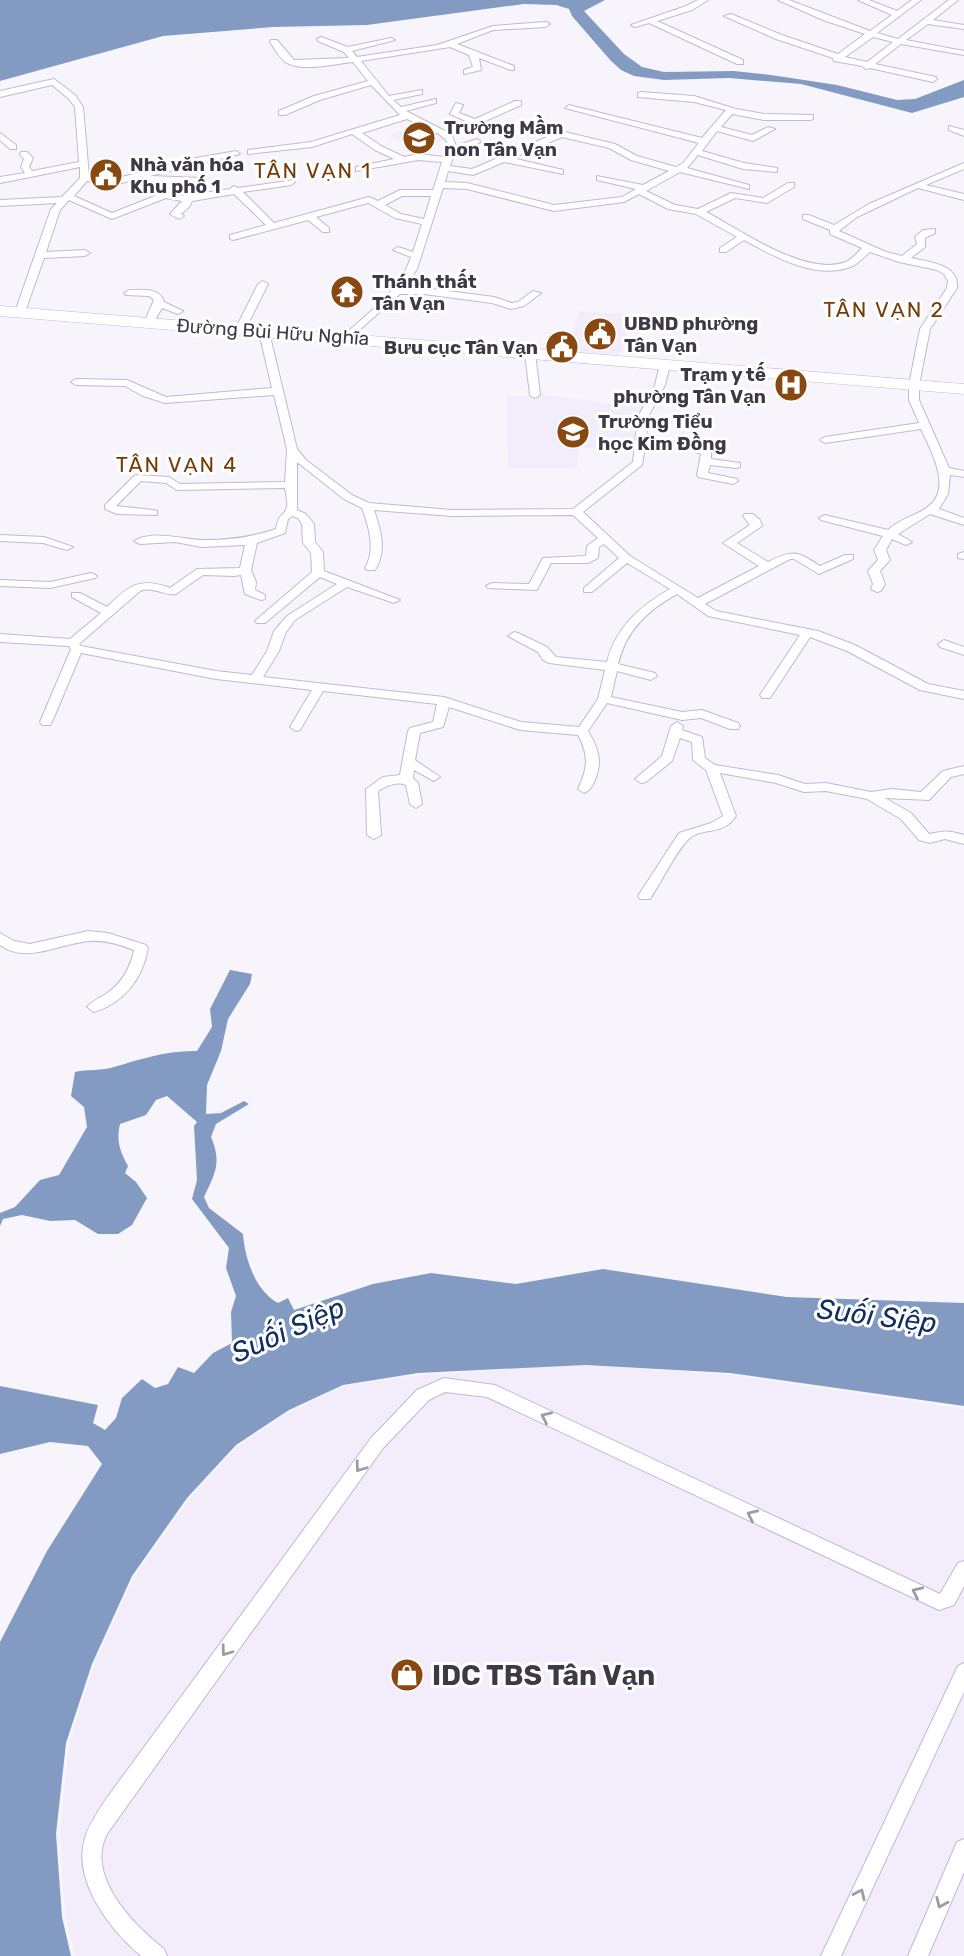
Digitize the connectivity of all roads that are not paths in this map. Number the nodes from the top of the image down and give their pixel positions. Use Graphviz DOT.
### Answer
graph roads {
  1 [pos="704,0"];
  2 [pos="782,0"];
  3 [pos="862,0"];
  4 [pos="917,0"];
  5 [pos="954,0"];
  6 [pos="898,14"];
  7 [pos="728,16"];
  8 [pos="651,21"];
  9 [pos="926,21"];
  10 [pos="546,24"];
  11 [pos="635,25"];
  12 [pos="964,27"];
  13 [pos="870,35"];
  14 [pos="321,39"];
  15 [pos="391,40"];
  16 [pos="898,42"];
  17 [pos="274,43"];
  18 [pos="450,44"];
  19 [pos="347,50"];
  20 [pos="473,53"];
  21 [pos="964,53"];
  22 [pos="514,59"];
  23 [pos="838,59"];
  24 [pos="357,60"];
  25 [pos="740,62"];
  26 [pos="500,64"];
  27 [pos="866,66"];
  28 [pos="511,68"];
  29 [pos="467,72"];
  30 [pos="933,79"];
  31 [pos="372,82"];
  32 [pos="419,92"];
  33 [pos="0,94"];
  34 [pos="641,95"];
  35 [pos="387,99"];
  36 [pos="433,101"];
  37 [pos="518,103"];
  38 [pos="459,105"];
  39 [pos="569,108"];
  40 [pos="732,111"];
  41 [pos="282,113"];
  42 [pos="403,113"];
  43 [pos="764,117"];
  44 [pos="810,117"];
  45 [pos="475,122"];
  46 [pos="715,128"];
  47 [pos="952,128"];
  48 [pos="356,132"];
  49 [pos="964,133"];
  50 [pos="447,135"];
  51 [pos="0,136"];
  52 [pos="703,141"];
  53 [pos="477,142"];
  54 [pos="13,147"];
  55 [pos="251,152"];
  56 [pos="696,152"];
  57 [pos="24,154"];
  58 [pos="236,154"];
  59 [pos="504,159"];
  60 [pos="448,160"];
  61 [pos="405,161"];
  62 [pos="84,164"];
  63 [pos="964,166"];
  64 [pos="359,169"];
  65 [pos="678,170"];
  66 [pos="774,170"];
  67 [pos="560,172"];
  68 [pos="30,174"];
  69 [pos="141,176"];
  70 [pos="85,178"];
  71 [pos="600,178"];
  72 [pos="0,180"];
  73 [pos="201,181"];
  74 [pos="291,182"];
  75 [pos="791,185"];
  76 [pos="920,186"];
  77 [pos="746,187"];
  78 [pos="438,189"];
  79 [pos="234,190"];
  80 [pos="643,190"];
  81 [pos="964,197"];
  82 [pos="187,201"];
  83 [pos="62,202"];
  84 [pos="0,203"];
  85 [pos="377,205"];
  86 [pos="200,208"];
  87 [pos="24,211"];
  88 [pos="700,211"];
  89 [pos="179,216"];
  90 [pos="309,216"];
  91 [pos="806,217"];
  92 [pos="426,222"];
  93 [pos="272,226"];
  94 [pos="834,228"];
  95 [pos="326,230"];
  96 [pos="932,231"];
  97 [pos="233,237"];
  98 [pos="743,237"];
  99 [pos="867,248"];
  100 [pos="398,250"];
  101 [pos="723,250"];
  102 [pos="85,253"];
  103 [pos="39,255"];
  104 [pos="415,256"];
  105 [pos="902,260"];
  106 [pos="263,284"];
  107 [pos="397,291"];
  108 [pos="129,293"];
  109 [pos="536,293"];
  110 [pos="964,293"];
  111 [pos="948,294"];
  112 [pos="159,304"];
  113 [pos="0,311"];
  114 [pos="178,311"];
  115 [pos="20,312"];
  116 [pos="149,323"];
  117 [pos="240,330"];
  118 [pos="264,332"];
  119 [pos="347,338"];
  120 [pos="530,353"];
  121 [pos="666,363"];
  122 [pos="76,382"];
  123 [pos="914,385"];
  124 [pos="964,389"];
  125 [pos="279,391"];
  126 [pos="535,395"];
  127 [pos="926,425"];
  128 [pos="825,440"];
  129 [pos="641,442"];
  130 [pos="292,449"];
  131 [pos="705,461"];
  132 [pos="736,465"];
  133 [pos="945,471"];
  134 [pos="964,474"];
  135 [pos="733,481"];
  136 [pos="290,485"];
  137 [pos="367,506"];
  138 [pos="930,510"];
  139 [pos="291,512"];
  140 [pos="576,512"];
  141 [pos="153,513"];
  142 [pos="749,516"];
  143 [pos="825,518"];
  144 [pos="964,522"];
  145 [pos="890,534"];
  146 [pos="0,538"];
  147 [pos="605,539"];
  148 [pos="140,541"];
  149 [pos="252,541"];
  150 [pos="906,541"];
  151 [pos="67,547"];
  152 [pos="849,556"];
  153 [pos="626,558"];
  154 [pos="768,567"];
  155 [pos="371,568"];
  156 [pos="245,570"];
  157 [pos="318,573"];
  158 [pos="91,576"];
  159 [pos="0,583"];
  160 [pos="344,583"];
  161 [pos="492,586"];
  162 [pos="678,589"];
  163 [pos="877,589"];
  164 [pos="588,590"];
  165 [pos="76,595"];
  166 [pos="261,597"];
  167 [pos="394,600"];
  168 [pos="696,604"];
  169 [pos="110,613"];
  170 [pos="261,621"];
  171 [pos="807,633"];
  172 [pos="514,636"];
  173 [pos="0,638"];
  174 [pos="944,644"];
  175 [pos="74,646"];
  176 [pos="964,651"];
  177 [pos="611,667"];
  178 [pos="651,676"];
  179 [pos="256,679"];
  180 [pos="320,686"];
  181 [pos="766,695"];
  182 [pos="964,695"];
  183 [pos="604,699"];
  184 [pos="444,701"];
  185 [pos="682,716"];
  186 [pos="46,722"];
  187 [pos="734,726"];
  188 [pos="296,727"];
  189 [pos="582,731"];
  190 [pos="675,732"];
  191 [pos="411,764"];
  192 [pos="712,768"];
  193 [pos="964,770"];
  194 [pos="434,777"];
  195 [pos="406,779"];
  196 [pos="641,779"];
  197 [pos="584,789"];
  198 [pos="871,796"];
  199 [pos="416,804"];
  200 [pos="374,835"];
  201 [pos="964,840"];
  202 [pos="645,896"];
  203 [pos="0,938"];
  204 [pos="94,1007"];
  205 [pos="964,1569"];
  206 [pos="964,1672"];
  207 [pos="964,1849"];
  208 [pos="157,1956"];
  209 [pos="831,1956"];
  210 [pos="918,1956"];
  1 -- 8 [label="street"];
  2 -- 13 [label="street"];
  3 -- 6 [label="street"];
  4 -- 6 [label="street"];
  5 -- 9 [label="street"];
  6 -- 13 [label="street"];
  7 -- 23 [label="street"];
  8 -- 11 [label="street"];
  8 -- 25 [label="street"];
  9 -- 12 [label="street"];
  9 -- 16 [label="street"];
  10 -- 18 [label="street"];
  13 -- 16 [label="street"];
  13 -- 23 [label="street"];
  14 -- 19 [label="street"];
  15 -- 19 [label="street"];
  16 -- 21 [label="street"];
  16 -- 27 [label="street"];
  17 -- 24 [label="street"];
  18 -- 20 [label="street"];
  18 -- 24 [label="street"];
  19 -- 24 [label="street"];
  20 -- 26 [label="street"];
  20 -- 29 [label="street"];
  22 -- 26 [label="street"];
  23 -- 27 [label="street"];
  24 -- 31 [label="street"];
  26 -- 28 [label="street"];
  27 -- 30 [label="street"];
  31 -- 35 [label="street"];
  31 -- 41 [label="street"];
  32 -- 35 [label="street"];
  33 -- 62 [label="street"];
  34 -- 40 [label="street"];
  35 -- 42 [label="street"];
  36 -- 42 [label="street"];
  37 -- 45 [label="street"];
  38 -- 45 [label="street"];
  39 -- 52 [label="street"];
  40 -- 43 [label="street"];
  40 -- 46 [label="street"];
  42 -- 48 [label="street"];
  42 -- 50 [label="street"];
  43 -- 44 [label="street"];
  43 -- 46 [label="street"];
  45 -- 50 [label="street"];
  46 -- 52 [label="street"];
  47 -- 49 [label="street"];
  48 -- 55 [label="street"];
  48 -- 61 [label="street"];
  50 -- 60 [label="street"];
  51 -- 54 [label="street"];
  52 -- 56 [label="street"];
  53 -- 60 [label="street"];
  56 -- 65 [label="street"];
  56 -- 66 [label="street"];
  57 -- 68 [label="street"];
  58 -- 69 [label="street"];
  59 -- 60 [label="street"];
  59 -- 65 [label="street"];
  59 -- 67 [label="street"];
  60 -- 61 [label="street"];
  60 -- 78 [label="street"];
  61 -- 64 [label="street"];
  62 -- 68 [label="street"];
  62 -- 70 [label="street"];
  63 -- 76 [label="street"];
  65 -- 77 [label="street"];
  65 -- 80 [label="street"];
  68 -- 72 [label="street"];
  69 -- 70 [label="street"];
  69 -- 73 [label="street"];
  70 -- 83 [label="street"];
  71 -- 80 [label="street"];
  74 -- 79 [label="street"];
  75 -- 88 [label="street"];
  76 -- 81 [label="street"];
  76 -- 94 [label="street"];
  78 -- 80 [label="street"];
  78 -- 85 [label="street"];
  78 -- 92 [label="street"];
  79 -- 82 [label="street"];
  79 -- 93 [label="street"];
  80 -- 88 [label="street"];
  82 -- 83 [label="street"];
  82 -- 86 [label="street"];
  82 -- 89 [label="street"];
  83 -- 84 [label="street"];
  83 -- 87 [label="street"];
  83 -- 103 [label="street"];
  85 -- 90 [label="street"];
  85 -- 92 [label="street"];
  88 -- 98 [label="street"];
  90 -- 93 [label="street"];
  90 -- 95 [label="street"];
  91 -- 94 [label="street"];
  92 -- 104 [label="street"];
  93 -- 97 [label="street"];
  94 -- 99 [label="street"];
  96 -- 105 [label="street"];
  98 -- 99 [label="street"];
  98 -- 101 [label="street"];
  99 -- 105 [label="street"];
  100 -- 104 [label="street"];
  102 -- 103 [label="street"];
  103 -- 115 [label="street"];
  104 -- 107 [label="street"];
  105 -- 111 [label="street"];
  106 -- 117 [label="street"];
  107 -- 109 [label="street"];
  107 -- 119 [label="street"];
  108 -- 112 [label="street"];
  110 -- 111 [label="street"];
  111 -- 123 [label="street"];
  112 -- 114 [label="street"];
  112 -- 116 [label="street"];
  113 -- 115 [label="main road, Đường Bùi Hữu Nghĩa"];
  115 -- 116 [label="main road, Đường Bùi Hữu Nghĩa"];
  116 -- 117 [label="main road, Đường Bùi Hữu Nghĩa"];
  117 -- 118 [label="main road, Đường Bùi Hữu Nghĩa"];
  118 -- 119 [label="main road, Đường Bùi Hữu Nghĩa"];
  118 -- 125 [label="street"];
  119 -- 120 [label="main road, Đường Bùi Hữu Nghĩa"];
  120 -- 121 [label="main road, Đường Bùi Hữu Nghĩa"];
  120 -- 126 [label="street"];
  121 -- 123 [label="main road, Đường Bùi Hữu Nghĩa"];
  121 -- 129 [label="street"];
  122 -- 125 [label="street"];
  123 -- 124 [label="main road, Đường Bùi Hữu Nghĩa"];
  123 -- 127 [label="street"];
  125 -- 130 [label="street"];
  127 -- 128 [label="street"];
  127 -- 133 [label="street"];
  129 -- 131 [label="street"];
  129 -- 140 [label="street"];
  130 -- 136 [label="street"];
  130 -- 137 [label="street"];
  131 -- 132 [label="street"];
  131 -- 135 [label="street"];
  133 -- 134 [label="street"];
  133 -- 138 [label="street"];
  136 -- 139 [label="street"];
  136 -- 141 [label="street"];
  137 -- 140 [label="street"];
  137 -- 155 [label="street"];
  138 -- 144 [label="street"];
  138 -- 145 [label="street"];
  139 -- 149 [label="street"];
  139 -- 157 [label="street"];
  140 -- 147 [label="street"];
  142 -- 154 [label="street"];
  143 -- 145 [label="street"];
  145 -- 150 [label="street"];
  145 -- 163 [label="street"];
  146 -- 151 [label="street"];
  147 -- 153 [label="street"];
  147 -- 161 [label="street"];
  148 -- 149 [label="street"];
  149 -- 156 [label="street"];
  152 -- 154 [label="street"];
  153 -- 162 [label="street"];
  153 -- 164 [label="street"];
  154 -- 168 [label="street"];
  156 -- 166 [label="street"];
  156 -- 169 [label="street"];
  157 -- 160 [label="street"];
  157 -- 170 [label="street"];
  158 -- 159 [label="street"];
  160 -- 167 [label="street"];
  160 -- 179 [label="street"];
  162 -- 168 [label="street"];
  162 -- 177 [label="street"];
  165 -- 169 [label="street"];
  168 -- 171 [label="street"];
  169 -- 175 [label="street"];
  171 -- 181 [label="street"];
  171 -- 182 [label="street"];
  172 -- 177 [label="street"];
  173 -- 175 [label="street"];
  174 -- 176 [label="street"];
  175 -- 179 [label="street"];
  175 -- 186 [label="street"];
  177 -- 178 [label="street"];
  177 -- 183 [label="street"];
  179 -- 180 [label="street"];
  180 -- 184 [label="street"];
  180 -- 188 [label="street"];
  183 -- 185 [label="street"];
  183 -- 189 [label="street"];
  184 -- 189 [label="street"];
  184 -- 191 [label="street"];
  185 -- 187 [label="street"];
  185 -- 190 [label="street"];
  189 -- 197 [label="street"];
  190 -- 192 [label="street"];
  190 -- 196 [label="street"];
  191 -- 194 [label="street"];
  191 -- 195 [label="street"];
  192 -- 198 [label="street"];
  192 -- 202 [label="street"];
  193 -- 198 [label="street"];
  195 -- 199 [label="street"];
  195 -- 200 [label="street"];
  198 -- 201 [label="street"];
  203 -- 204 [label="street"];
  205 -- 208 [label="street, one-way"];
  209 -- 206 [label="street, one-way"];
  207 -- 210 [label="street, one-way"];
}
